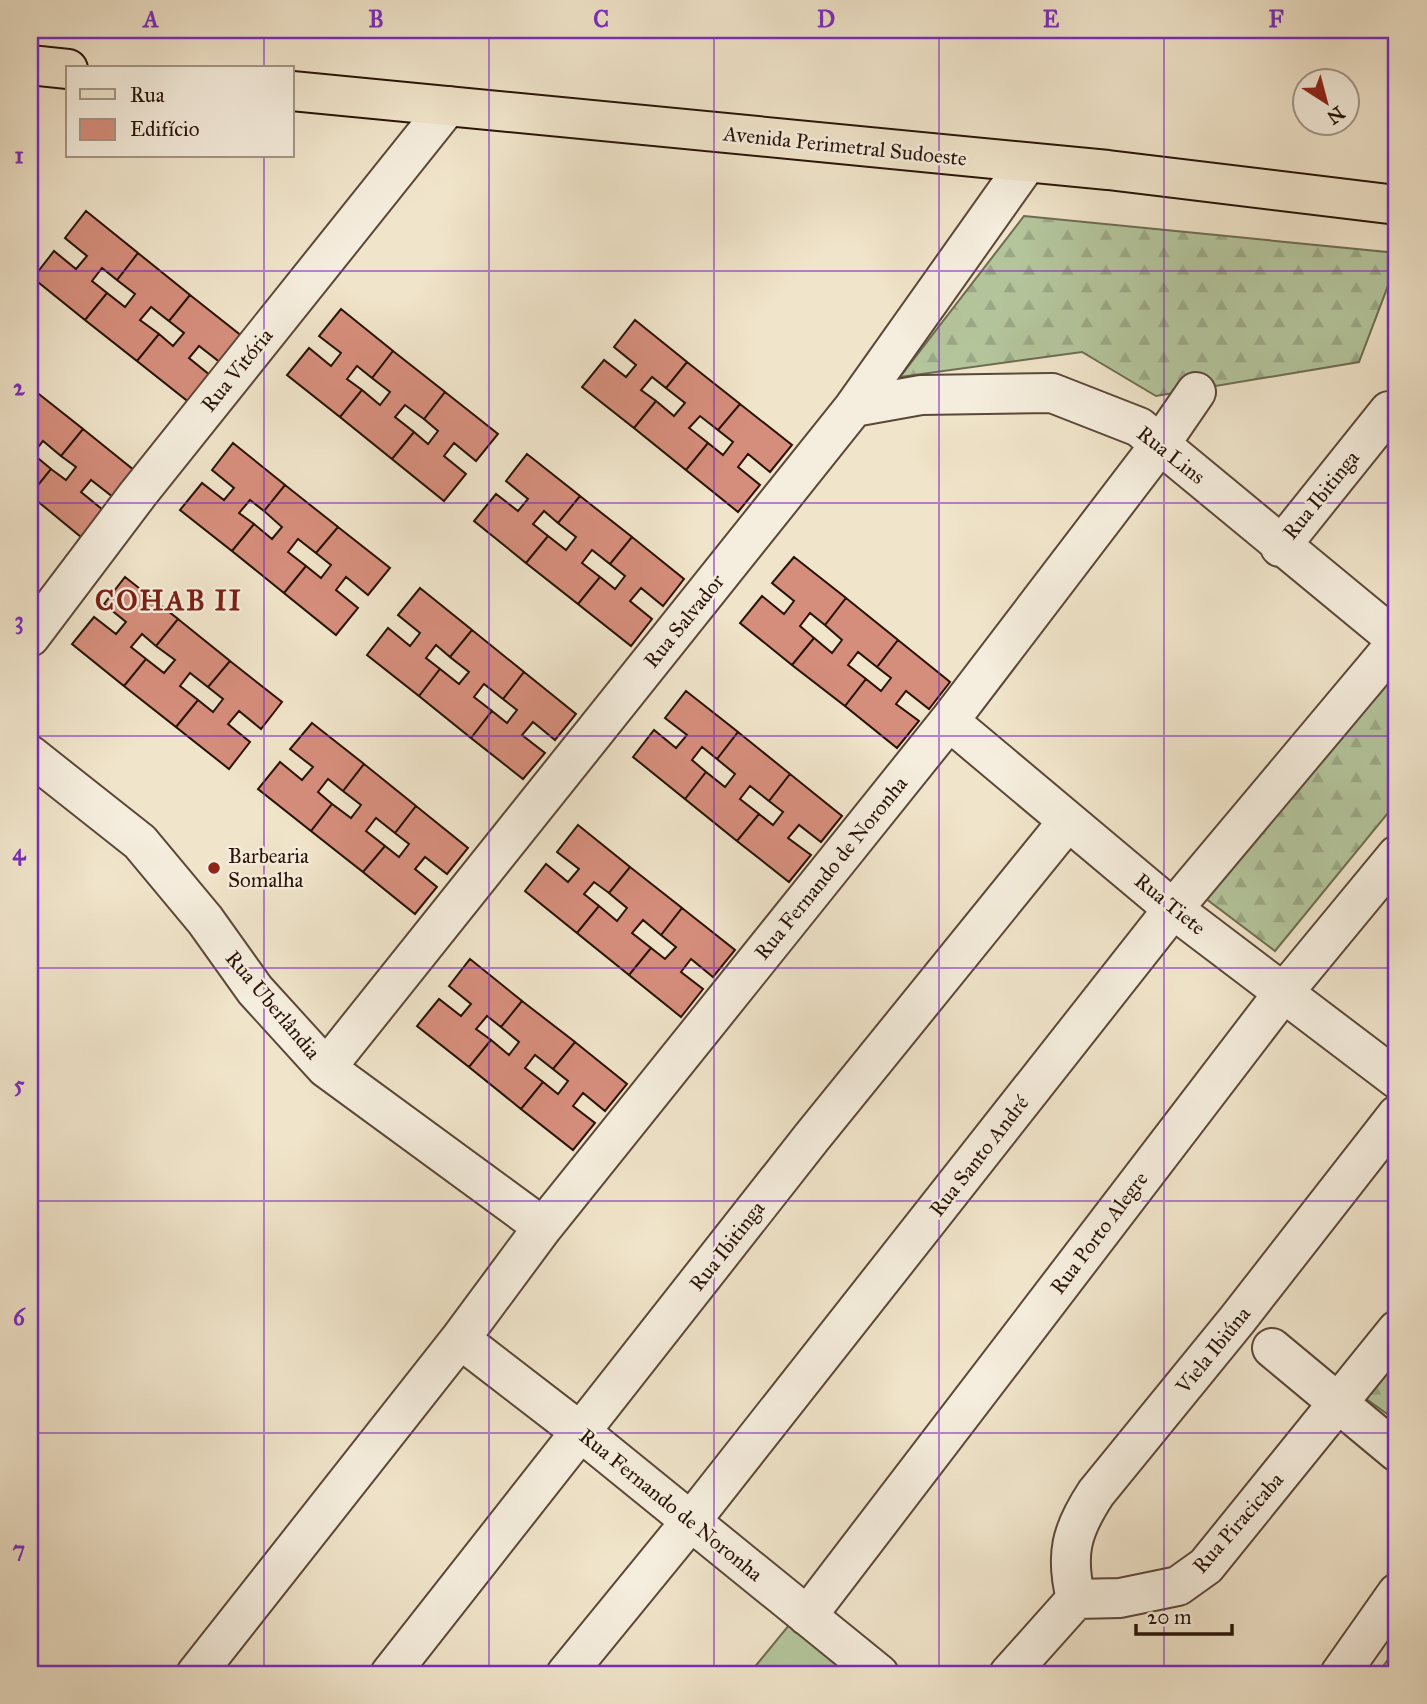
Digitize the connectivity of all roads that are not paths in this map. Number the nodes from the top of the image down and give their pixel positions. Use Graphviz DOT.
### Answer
graph roads {
  1 [pos="30,65"];
  2 [pos="66,69"];
  3 [pos="294,91"];
  4 [pos="448,106"];
  5 [pos="1027,163"];
  6 [pos="1397,205"];
  7 [pos="1196,392"];
  8 [pos="854,407"];
  9 [pos="1389,411"];
  10 [pos="1161,443"];
  11 [pos="1280,547"];
  12 [pos="30,637"];
  13 [pos="1397,641"];
  14 [pos="949,721"];
  15 [pos="30,755"];
  16 [pos="1069,821"];
  17 [pos="1397,855"];
  18 [pos="1174,909"];
  19 [pos="1284,992"];
  20 [pos="326,1068"];
  21 [pos="1397,1080"];
  22 [pos="1397,1115"];
  23 [pos="543,1227"];
  24 [pos="1397,1330"];
  25 [pos="460,1339"];
  26 [pos="1272,1348"];
  27 [pos="1339,1404"];
  28 [pos="582,1433"];
  29 [pos="1397,1452"];
  30 [pos="691,1521"];
  31 [pos="1397,1593"];
  32 [pos="1076,1599"];
  33 [pos="807,1616"];
  34 [pos="868,1671"];
  35 [pos="197,1674"];
  36 [pos="390,1674"];
  37 [pos="566,1674"];
  38 [pos="1009,1674"];
  39 [pos="1340,1674"];
  1 -- 2 [label="main road"];
  3 -- 4 [label="main road, Avenida Perimetral Sudoeste"];
  4 -- 5 [label="main road, Avenida Perimetral Sudoeste"];
  4 -- 12 [label="street, Rua Vitória"];
  5 -- 6 [label="main road, Avenida Perimetral Sudoeste"];
  5 -- 8 [label="street, Rua Salvador"];
  7 -- 10 [label="street, Rua Fernando de Noronha"];
  8 -- 10 [label="street, Rua Lins"];
  8 -- 20 [label="street, Rua Salvador"];
  9 -- 11 [label="street, Rua Ibitinga"];
  10 -- 11 [label="street, Rua Lins"];
  10 -- 14 [label="street, Rua Fernando de Noronha"];
  11 -- 13 [label="street, Rua Lins"];
  13 -- 18 [label="street, Rua Santo André"];
  14 -- 16 [label="street, Rua Tiete"];
  14 -- 23 [label="street, Rua Fernando de Noronha"];
  15 -- 20 [label="street, Rua Uberlândia"];
  16 -- 18 [label="street, Rua Tiete"];
  16 -- 28 [label="street, Rua Ibitinga"];
  17 -- 19 [label="street, Rua Porto Alegre"];
  18 -- 19 [label="street, Rua Tiete"];
  18 -- 30 [label="street, Rua Santo André"];
  19 -- 21 [label="street, Rua Tiete"];
  19 -- 33 [label="street, Rua Porto Alegre"];
  20 -- 23 [label="street, Rua Uberlândia"];
  22 -- 32 [label="street, Viela Ibiúna"];
  23 -- 25 [label="street, Rua Fernando de Noronha"];
  24 -- 27 [label="street, Rua Piracicaba"];
  25 -- 28 [label="street, Rua Fernando de Noronha"];
  25 -- 35 [label="street, Rua Fernando de Noronha"];
  26 -- 27 [label="street"];
  27 -- 29 [label="street"];
  27 -- 32 [label="street, Rua Piracicaba"];
  28 -- 30 [label="street, Rua Fernando de Noronha"];
  28 -- 36 [label="street, Rua Ibitinga"];
  30 -- 33 [label="street, Rua Fernando de Noronha"];
  30 -- 37 [label="street, Rua Santo André"];
  31 -- 39 [label="street"];
  32 -- 38 [label="street"];
  33 -- 34 [label="street, Rua Fernando de Noronha"];
}
